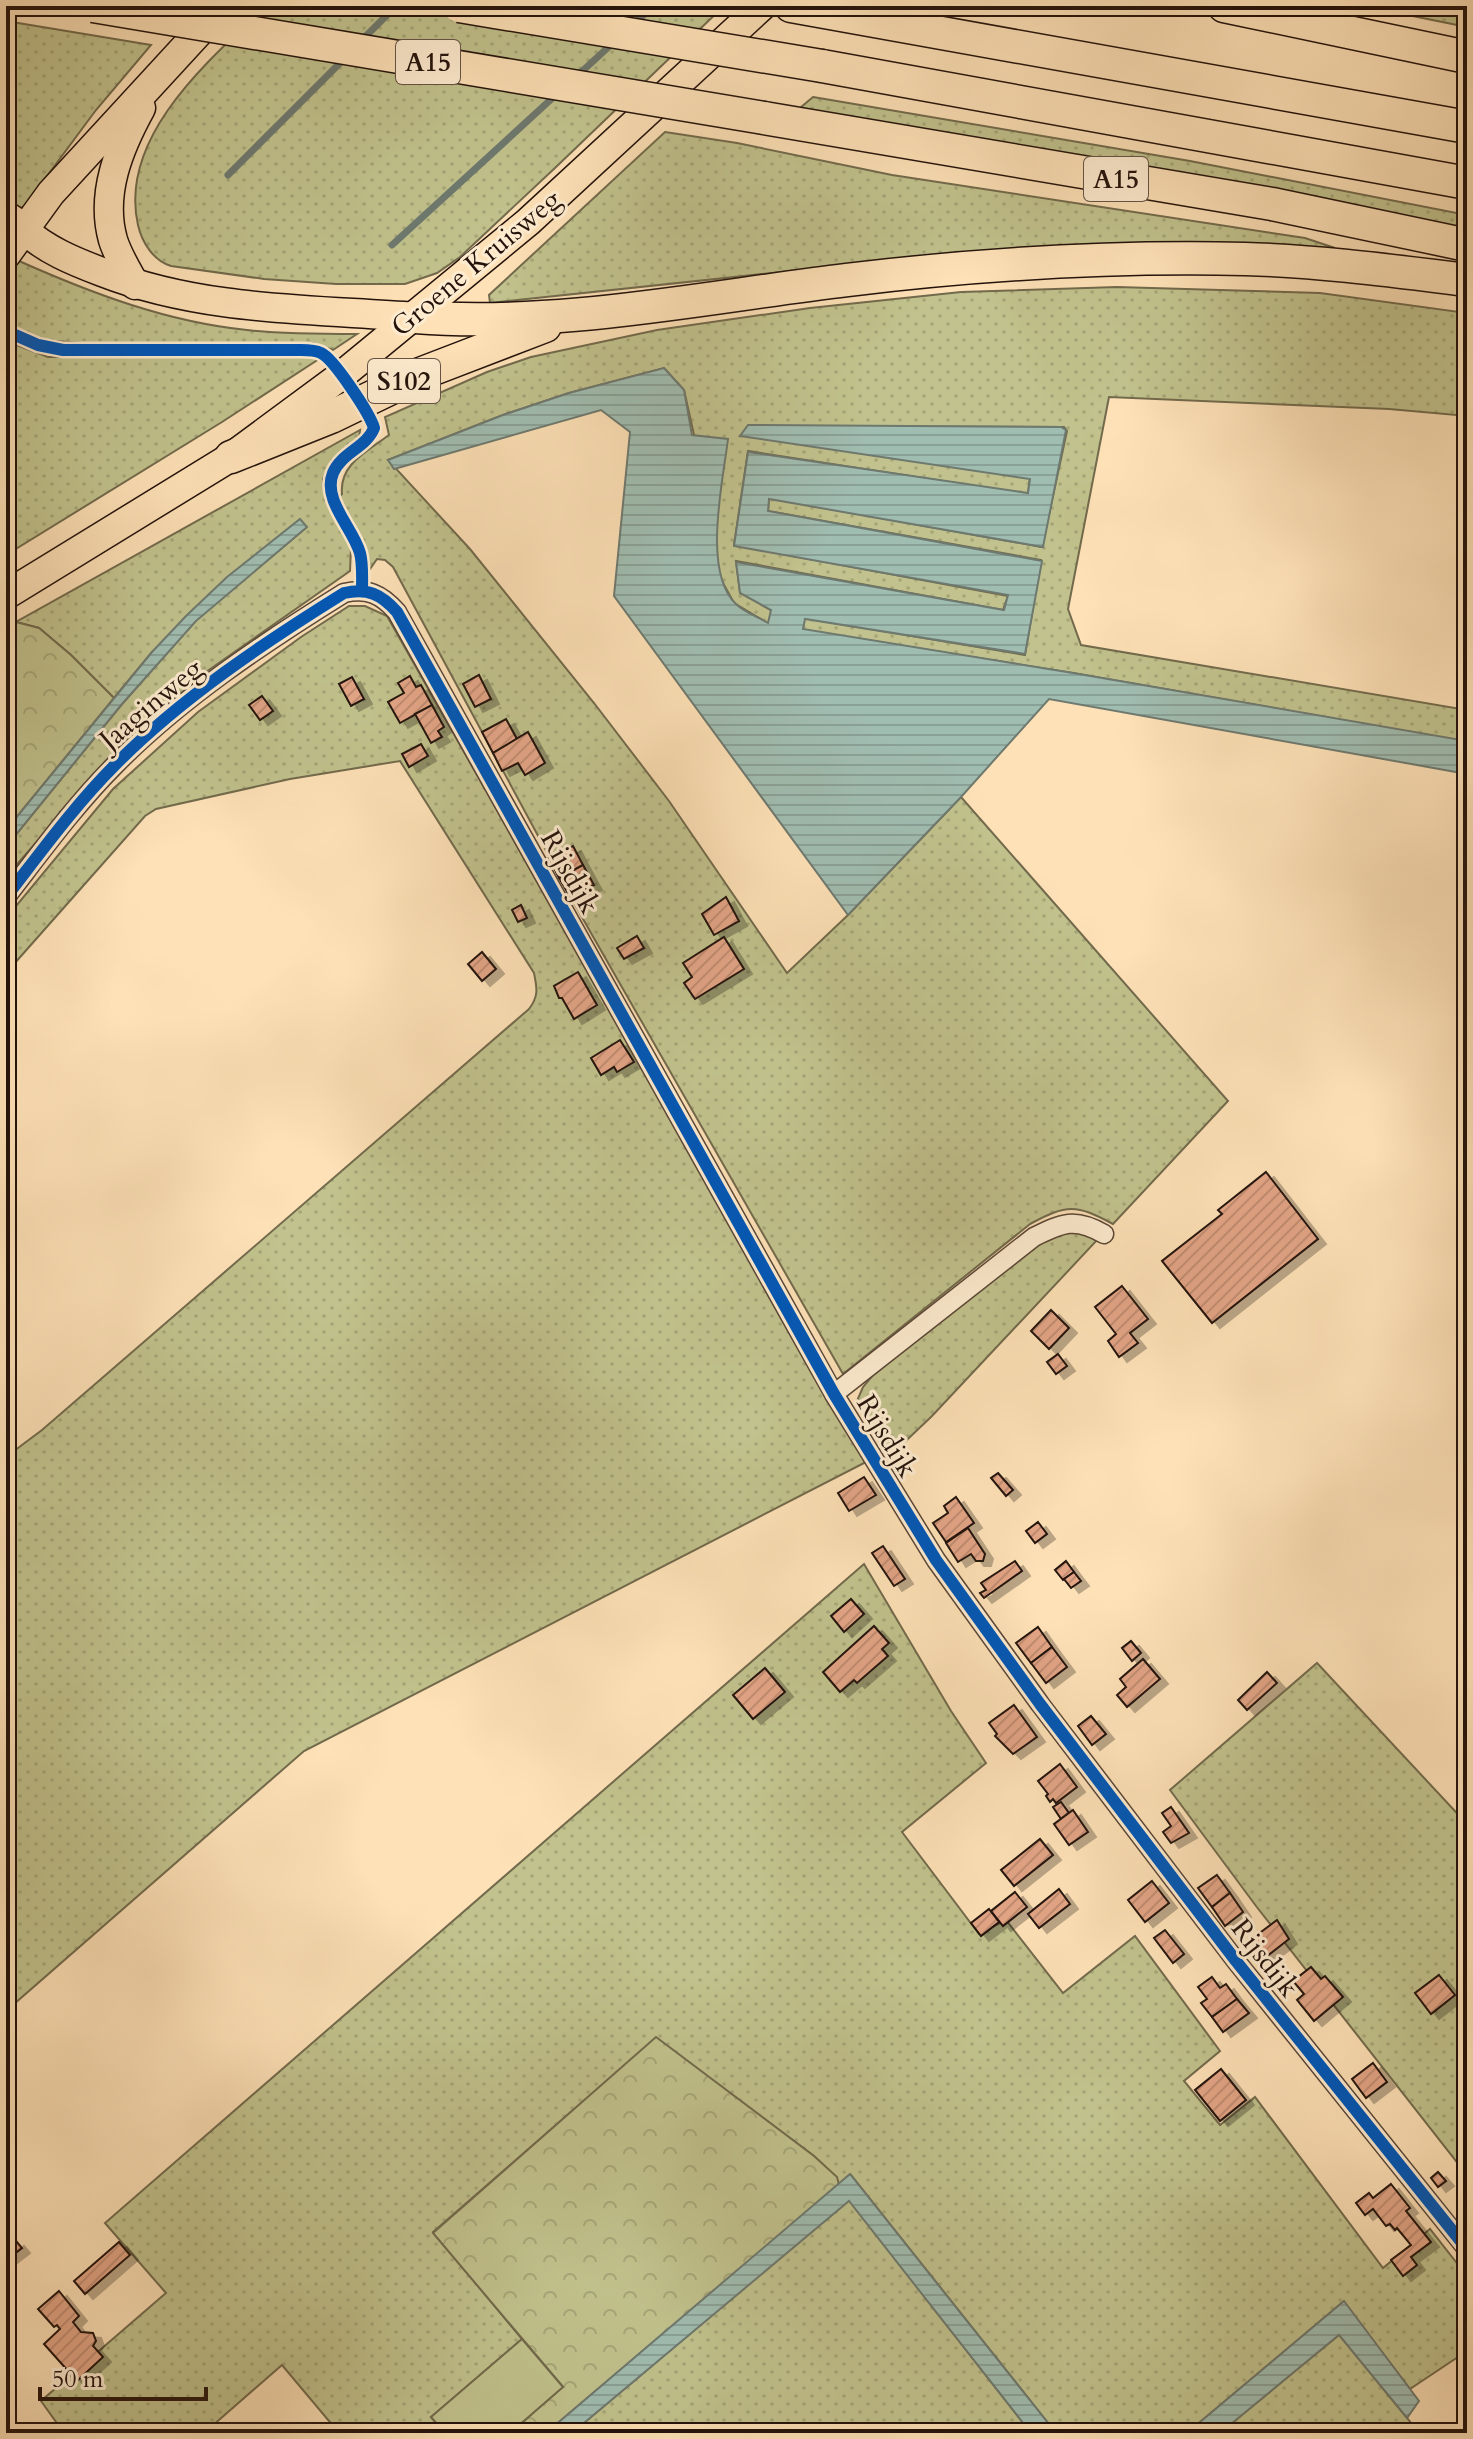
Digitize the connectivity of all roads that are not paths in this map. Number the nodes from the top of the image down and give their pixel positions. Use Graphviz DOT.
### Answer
graph roads {
  1 [pos="93,6"];
  2 [pos="223,6"];
  3 [pos="459,6"];
  4 [pos="762,6"];
  5 [pos="791,6"];
  6 [pos="1224,6"];
  7 [pos="1467,57"];
  8 [pos="157,79"];
  9 [pos="1467,127"];
  10 [pos="1467,183"];
  11 [pos="12,234"];
  12 [pos="1467,245"];
  13 [pos="1467,280"];
  14 [pos="135,285"];
  15 [pos="581,312"];
  16 [pos="415,317"];
  17 [pos="231,457"];
  18 [pos="362,590"];
  19 [pos="6,595"];
  20 [pos="6,897"];
  21 [pos="1104,1234"];
  22 [pos="834,1394"];
  23 [pos="1467,2249"];
  1 -- 12 [label="highway, A15, bridge"];
  2 -- 8 [label="main road, S102"];
  3 -- 10 [label="highway, A15, bridge"];
  4 -- 16 [label="main road, Groene Kruisweg / S102"];
  5 -- 9 [label="highway"];
  6 -- 7 [label="highway"];
  8 -- 11 [label="main road, S102"];
  8 -- 14 [label="main road, S102"];
  11 -- 14 [label="main road, S102"];
  13 -- 15 [label="highway"];
  14 -- 16 [label="main road, S102"];
  15 -- 16 [label="highway"];
  15 -- 17 [label="highway, S102"];
  16 -- 17 [label="main road, Groene Kruisweg / S102"];
  17 -- 19 [label="main road, Groene Kruisweg / S102"];
  18 -- 20 [label="street, Jaaginweg"];
  18 -- 22 [label="street, Rijsdijk"];
  21 -- 22 [label="street, Rijsdijk"];
  22 -- 23 [label="street, Rijsdijk"];
}
